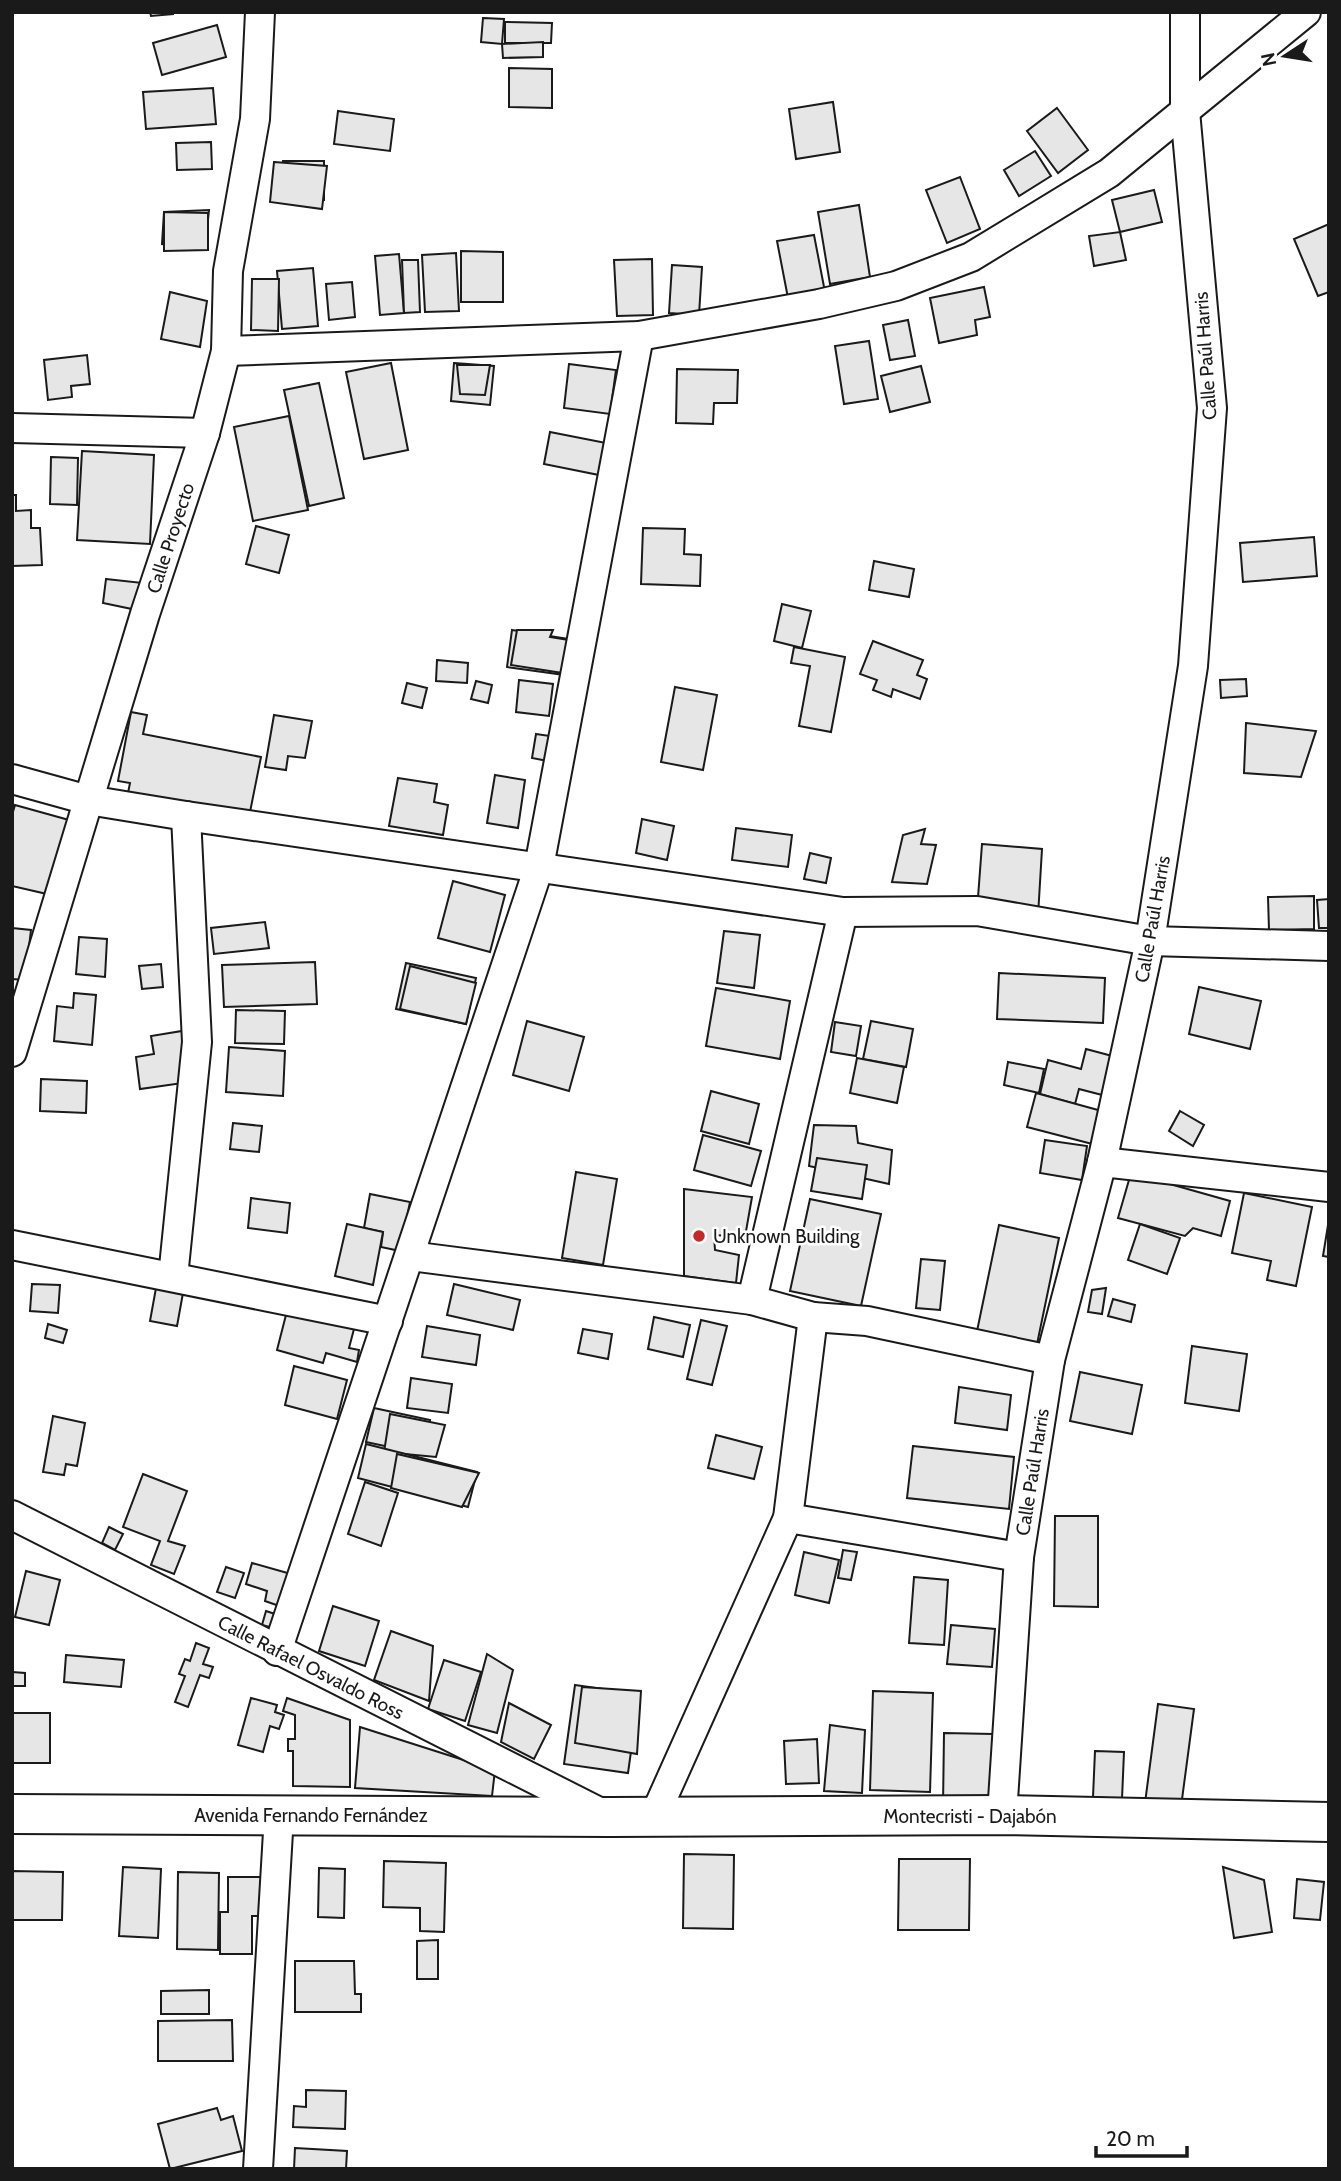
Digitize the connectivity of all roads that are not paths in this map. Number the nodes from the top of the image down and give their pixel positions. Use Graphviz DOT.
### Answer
graph roads {
  1 [pos="260,12"];
  2 [pos="1185,12"];
  3 [pos="1306,12"];
  4 [pos="1185,111"];
  5 [pos="639,336"];
  6 [pos="226,351"];
  7 [pos="12,428"];
  8 [pos="205,432"];
  9 [pos="12,779"];
  10 [pos="88,800"];
  11 [pos="186,816"];
  12 [pos="539,867"];
  13 [pos="843,912"];
  14 [pos="1150,941"];
  15 [pos="1329,946"];
  16 [pos="12,1052"];
  17 [pos="1102,1162"];
  18 [pos="1329,1186"];
  19 [pos="12,1245"];
  20 [pos="410,1256"];
  21 [pos="173,1277"];
  22 [pos="752,1300"];
  23 [pos="813,1317"];
  24 [pos="388,1321"];
  25 [pos="1050,1360"];
  26 [pos="12,1516"];
  27 [pos="788,1518"];
  28 [pos="1019,1557"];
  29 [pos="277,1651"];
  30 [pos="12,1814"];
  31 [pos="279,1815"];
  32 [pos="1002,1815"];
  33 [pos="610,1817"];
  34 [pos="654,1817"];
  35 [pos="1329,1822"];
  36 [pos="257,2169"];
  1 -- 6 [label="street, Calle Proyecto"];
  2 -- 4 [label="street, Calle Paúl Harris"];
  3 -- 4 [label="street"];
  4 -- 5 [label="street"];
  4 -- 14 [label="street, Calle Paúl Harris"];
  5 -- 6 [label="street"];
  5 -- 12 [label="street"];
  6 -- 8 [label="street, Calle Proyecto"];
  7 -- 8 [label="street"];
  8 -- 10 [label="street, Calle Proyecto"];
  9 -- 10 [label="street"];
  10 -- 11 [label="street"];
  10 -- 16 [label="street, Calle Proyecto"];
  11 -- 12 [label="street"];
  11 -- 21 [label="street"];
  12 -- 13 [label="street"];
  12 -- 20 [label="street"];
  13 -- 14 [label="street"];
  13 -- 22 [label="street"];
  14 -- 15 [label="street"];
  14 -- 17 [label="street, Calle Paúl Harris"];
  17 -- 18 [label="street"];
  17 -- 25 [label="street, Calle Paúl Harris"];
  19 -- 21 [label="street"];
  20 -- 22 [label="street"];
  20 -- 24 [label="street"];
  21 -- 24 [label="street"];
  22 -- 23 [label="street"];
  23 -- 25 [label="street"];
  23 -- 27 [label="street"];
  24 -- 29 [label="street"];
  25 -- 28 [label="street, Calle Paúl Harris"];
  26 -- 29 [label="street, Calle Rafael Osvaldo Ross"];
  27 -- 28 [label="street"];
  27 -- 34 [label="street"];
  28 -- 32 [label="street, Calle Paúl Harris"];
  29 -- 33 [label="street, Calle Rafael Osvaldo Ross"];
  30 -- 31 [label="main road, Avenida Fernando Fernández"];
  31 -- 33 [label="main road, Avenida Fernando Fernández"];
  31 -- 36 [label="street"];
  32 -- 34 [label="main road, Montecristi - Dajabón"];
  32 -- 35 [label="main road, Montecristi - Dajabón"];
  33 -- 34 [label="main road, Montecristi - Dajabón"];
}
